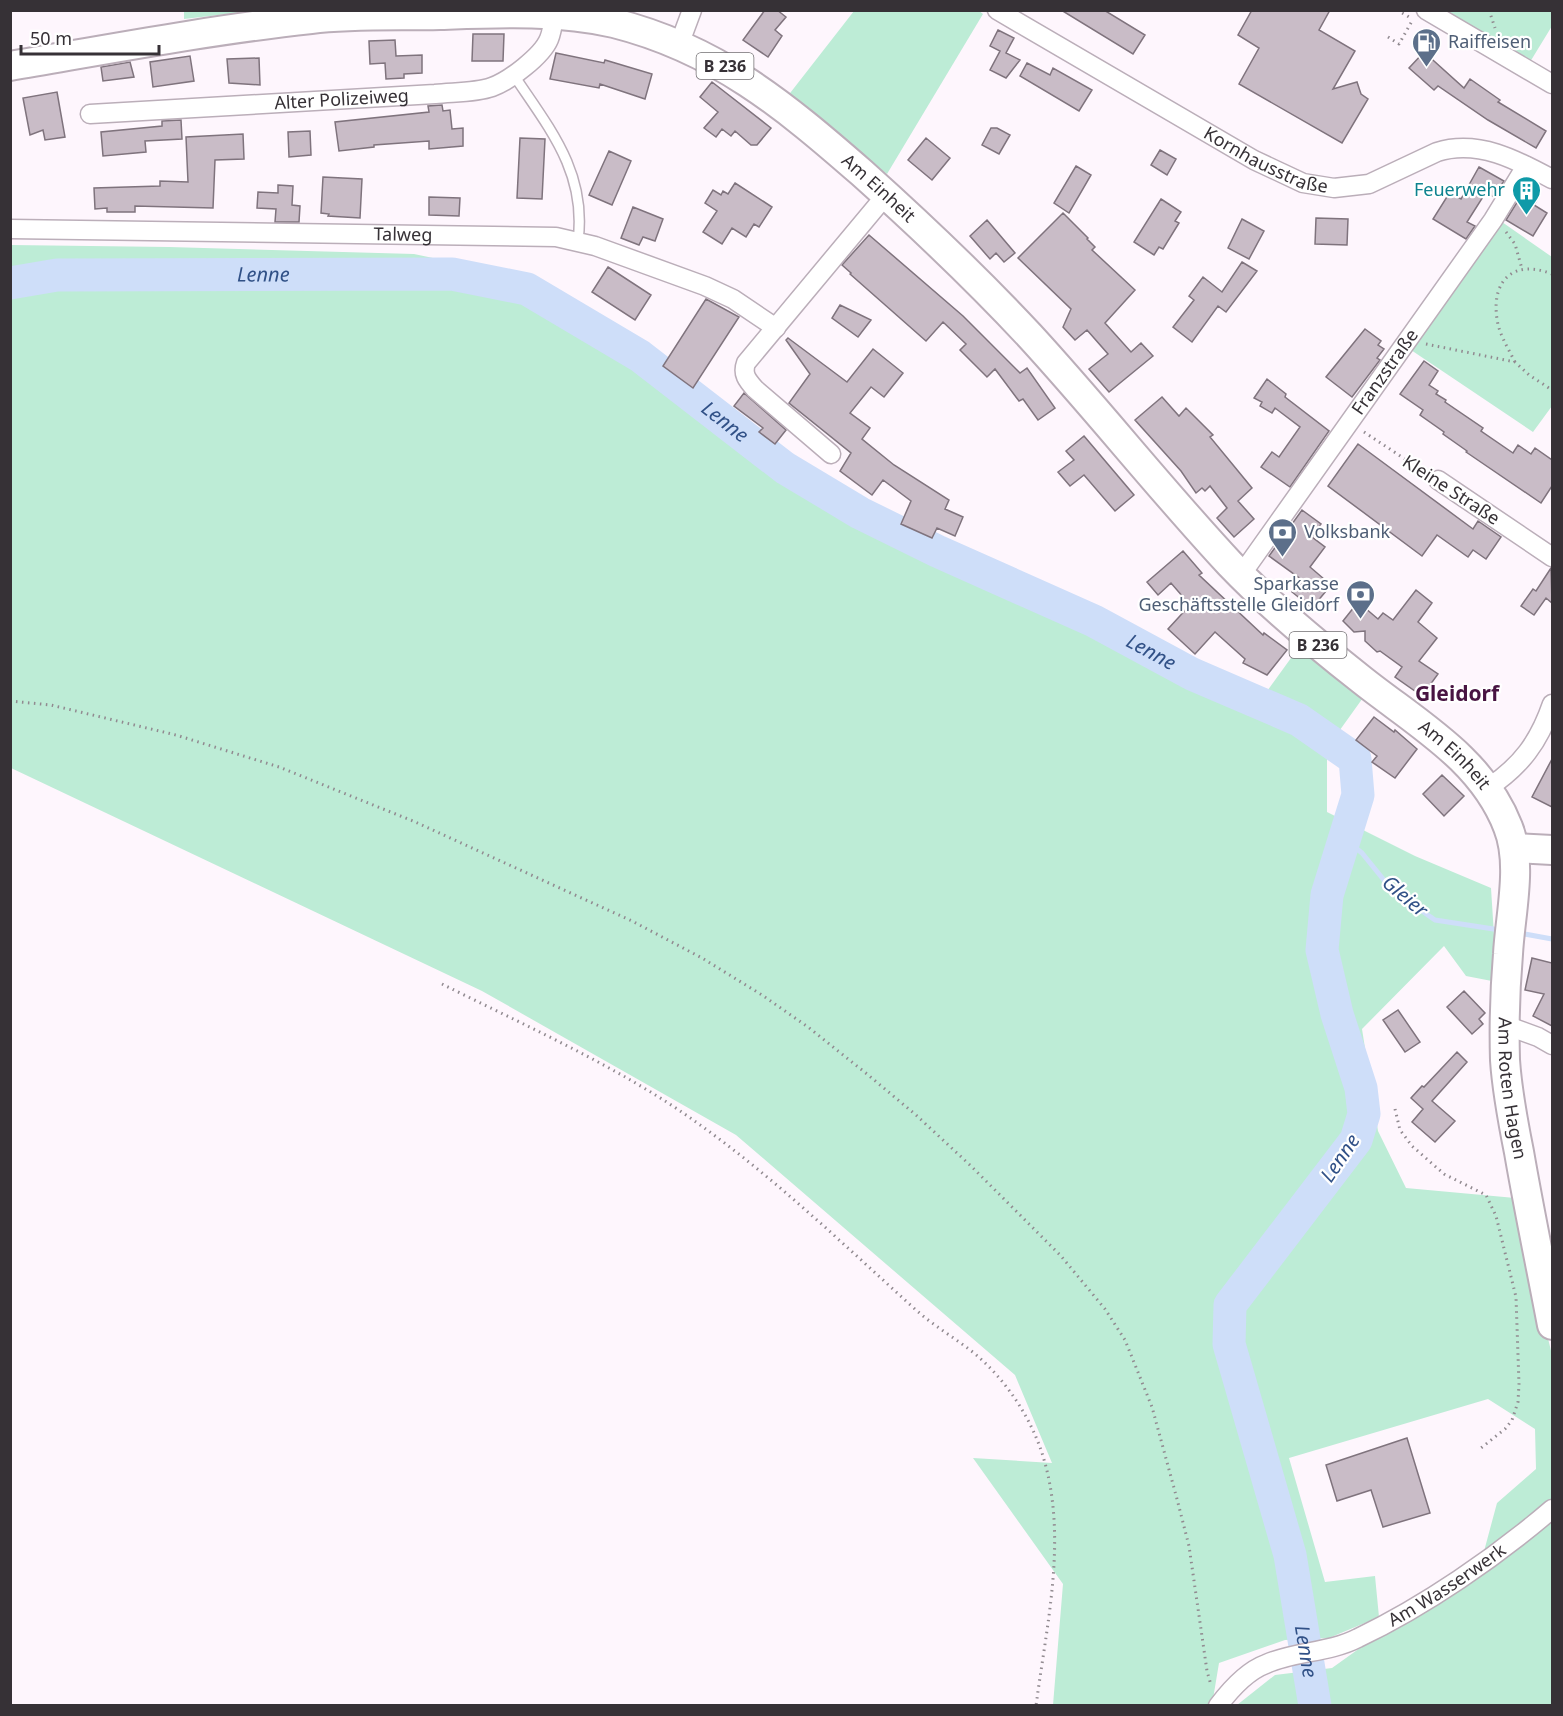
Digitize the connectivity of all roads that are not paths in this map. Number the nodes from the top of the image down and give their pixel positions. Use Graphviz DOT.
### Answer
graph roads {
  1 [pos="692,10"];
  2 [pos="997,10"];
  3 [pos="554,15"];
  4 [pos="1419,15"];
  5 [pos="603,16"];
  6 [pos="679,45"];
  7 [pos="10,66"];
  8 [pos="513,74"];
  9 [pos="1552,84"];
  10 [pos="90,114"];
  11 [pos="1526,166"];
  12 [pos="1552,179"];
  13 [pos="886,195"];
  14 [pos="10,229"];
  15 [pos="578,241"];
  16 [pos="776,328"];
  17 [pos="831,454"];
  18 [pos="1438,480"];
  19 [pos="1552,557"];
  20 [pos="1240,575"];
  21 [pos="1552,704"];
  22 [pos="1488,788"];
  23 [pos="1515,849"];
  24 [pos="1552,850"];
  25 [pos="1506,1026"];
  26 [pos="1552,1045"];
  27 [pos="1552,1324"];
  28 [pos="1552,1509"];
  29 [pos="1219,1704"];
  1 -- 6 [label="street"];
  2 -- 11 [label="street, Kornhausstraße"];
  3 -- 5 [label="main road, Am Einheit / B 236"];
  3 -- 7 [label="main road, Am Einheit / B 236"];
  3 -- 8 [label="street, Alter Polizeiweg"];
  4 -- 9 [label="street"];
  5 -- 6 [label="main road, Am Einheit / B 236"];
  6 -- 13 [label="main road, Am Einheit / B 236"];
  8 -- 10 [label="street, Alter Polizeiweg"];
  8 -- 15 [label="lane"];
  11 -- 12 [label="street, Kornhausstraße"];
  11 -- 20 [label="street, Franzstraße"];
  13 -- 16 [label="street"];
  13 -- 20 [label="main road, Am Einheit / B 236"];
  14 -- 15 [label="street, Talweg"];
  15 -- 16 [label="street, Talweg"];
  16 -- 17 [label="street"];
  18 -- 19 [label="street, Kleine Straße"];
  20 -- 22 [label="main road, Am Einheit / B 236"];
  21 -- 22 [label="street"];
  22 -- 23 [label="main road, Am Einheit / B 236"];
  23 -- 24 [label="main road"];
  23 -- 25 [label="main road, Am Roten Hagen / B 236"];
  25 -- 26 [label="street"];
  25 -- 27 [label="main road, Am Roten Hagen / B 236"];
  28 -- 29 [label="street, Am Wasserwerk"];
}
